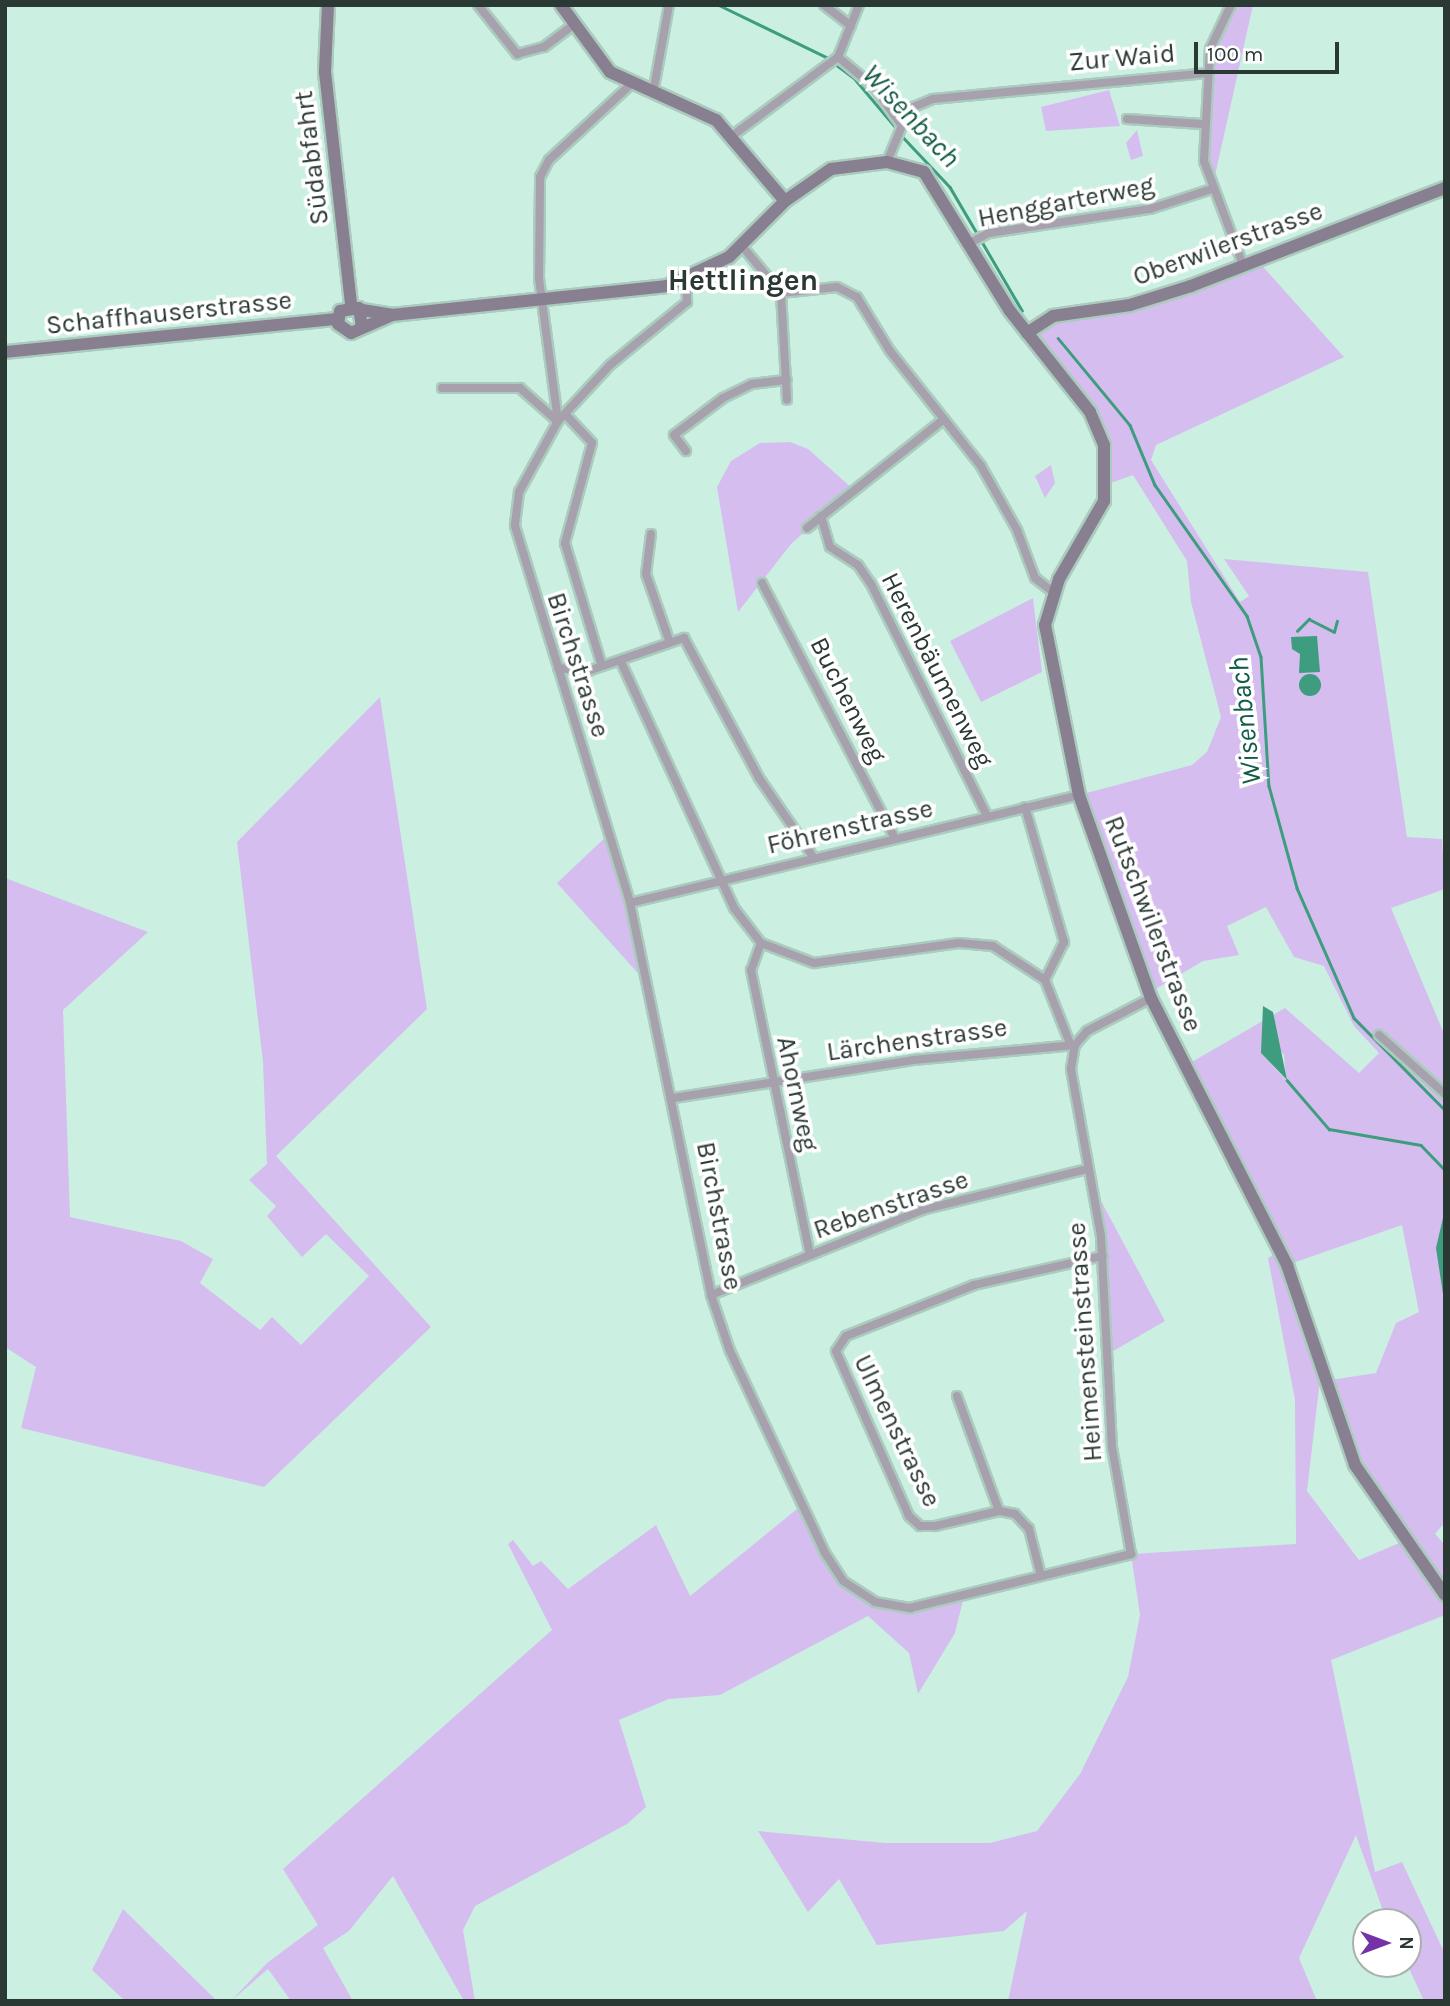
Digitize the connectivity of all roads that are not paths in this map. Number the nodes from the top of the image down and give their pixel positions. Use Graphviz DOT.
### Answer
graph roads {
  1 [pos="328,5"];
  2 [pos="478,5"];
  3 [pos="561,5"];
  4 [pos="669,5"];
  5 [pos="824,5"];
  6 [pos="859,5"];
  7 [pos="1231,5"];
  8 [pos="572,26"];
  9 [pos="851,26"];
  10 [pos="837,58"];
  11 [pos="1207,73"];
  12 [pos="629,86"];
  13 [pos="653,93"];
  14 [pos="1127,119"];
  15 [pos="1202,124"];
  16 [pos="898,127"];
  17 [pos="732,136"];
  18 [pos="887,162"];
  19 [pos="1445,188"];
  20 [pos="1212,189"];
  21 [pos="785,201"];
  22 [pos="972,242"];
  23 [pos="742,246"];
  24 [pos="1243,265"];
  25 [pos="686,280"];
  26 [pos="781,292"];
  27 [pos="544,299"];
  28 [pos="357,308"];
  29 [pos="392,315"];
  30 [pos="338,319"];
  31 [pos="362,327"];
  32 [pos="1027,333"];
  33 [pos="5,352"];
  34 [pos="787,380"];
  35 [pos="442,388"];
  36 [pos="787,400"];
  37 [pos="566,415"];
  38 [pos="944,419"];
  39 [pos="558,421"];
  40 [pos="686,452"];
  41 [pos="821,516"];
  42 [pos="807,528"];
  43 [pos="651,534"];
  44 [pos="762,583"];
  45 [pos="1053,592"];
  46 [pos="669,640"];
  47 [pos="621,662"];
  48 [pos="602,666"];
  49 [pos="558,668"];
  50 [pos="1079,795"];
  51 [pos="1025,807"];
  52 [pos="988,816"];
  53 [pos="895,838"];
  54 [pos="814,858"];
  55 [pos="720,879"];
  56 [pos="630,903"];
  57 [pos="761,943"];
  58 [pos="1045,980"];
  59 [pos="1152,998"];
  60 [pos="1379,1034"];
  61 [pos="1072,1043"];
  62 [pos="773,1082"];
  63 [pos="1445,1094"];
  64 [pos="674,1098"];
  65 [pos="1088,1169"];
  66 [pos="810,1255"];
  67 [pos="1102,1256"];
  68 [pos="712,1295"];
  69 [pos="957,1396"];
  70 [pos="999,1511"];
  71 [pos="1130,1553"];
  72 [pos="1041,1576"];
  73 [pos="1445,1595"];
  1 -- 28 [label="street, Südabfahrt"];
  2 -- 8 [label="street"];
  3 -- 8 [label="street"];
  4 -- 13 [label="street"];
  5 -- 9 [label="street"];
  6 -- 9 [label="street"];
  7 -- 11 [label="street"];
  8 -- 12 [label="street"];
  9 -- 10 [label="street"];
  10 -- 16 [label="street"];
  10 -- 17 [label="street"];
  11 -- 15 [label="street"];
  11 -- 16 [label="street, Zur Waid"];
  12 -- 13 [label="street"];
  12 -- 27 [label="street"];
  13 -- 17 [label="street"];
  14 -- 15 [label="street"];
  15 -- 20 [label="street"];
  16 -- 18 [label="street"];
  17 -- 21 [label="street"];
  18 -- 21 [label="street"];
  18 -- 22 [label="street"];
  19 -- 24 [label="street, Oberwilerstrasse"];
  20 -- 22 [label="street, Henggarterweg"];
  20 -- 24 [label="street"];
  21 -- 23 [label="street"];
  22 -- 32 [label="street"];
  23 -- 25 [label="street"];
  23 -- 26 [label="street"];
  24 -- 32 [label="street, Oberwilerstrasse"];
  25 -- 27 [label="street"];
  25 -- 37 [label="street"];
  26 -- 34 [label="street"];
  26 -- 38 [label="street"];
  27 -- 29 [label="street"];
  27 -- 39 [label="street"];
  28 -- 29 [label="street"];
  28 -- 30 [label="street"];
  28 -- 31 [label="street, Südabfahrt"];
  29 -- 31 [label="street"];
  30 -- 31 [label="street"];
  30 -- 33 [label="street, Schaffhauserstrasse"];
  32 -- 45 [label="street, Rutschwilerstrasse"];
  34 -- 36 [label="street"];
  34 -- 40 [label="street"];
  35 -- 39 [label="street"];
  37 -- 39 [label="street"];
  37 -- 48 [label="street"];
  38 -- 41 [label="street"];
  38 -- 45 [label="street"];
  39 -- 49 [label="street, Birchstrasse"];
  41 -- 42 [label="street"];
  41 -- 52 [label="street, Herenbäumenweg"];
  43 -- 46 [label="street"];
  44 -- 53 [label="street, Buchenweg"];
  45 -- 50 [label="street, Rutschwilerstrasse"];
  46 -- 47 [label="street"];
  46 -- 54 [label="street"];
  47 -- 48 [label="street"];
  47 -- 55 [label="street"];
  48 -- 49 [label="street"];
  49 -- 56 [label="street, Birchstrasse"];
  50 -- 51 [label="street, Föhrenstrasse"];
  50 -- 59 [label="street, Rutschwilerstrasse"];
  51 -- 52 [label="street, Föhrenstrasse"];
  51 -- 58 [label="street"];
  52 -- 53 [label="street, Föhrenstrasse"];
  53 -- 54 [label="street, Föhrenstrasse"];
  54 -- 55 [label="street, Föhrenstrasse"];
  55 -- 56 [label="street, Föhrenstrasse"];
  55 -- 57 [label="street"];
  56 -- 64 [label="street, Birchstrasse"];
  57 -- 58 [label="street"];
  57 -- 62 [label="street, Ahornweg"];
  58 -- 61 [label="street"];
  59 -- 61 [label="street"];
  59 -- 73 [label="street, Rutschwilerstrasse"];
  60 -- 63 [label="street"];
  61 -- 62 [label="street, Lärchenstrasse"];
  61 -- 65 [label="street, Heimensteinstrasse"];
  62 -- 64 [label="street, Lärchenstrasse"];
  62 -- 66 [label="street, Ahornweg"];
  64 -- 68 [label="street, Birchstrasse"];
  65 -- 66 [label="street, Rebenstrasse"];
  65 -- 67 [label="street, Heimensteinstrasse"];
  66 -- 68 [label="street, Rebenstrasse"];
  67 -- 70 [label="street, Ulmenstrasse"];
  67 -- 71 [label="street, Heimensteinstrasse"];
  68 -- 72 [label="street, Birchstrasse"];
  69 -- 70 [label="street"];
  70 -- 72 [label="street"];
  71 -- 72 [label="street, Birchstrasse"];
}
